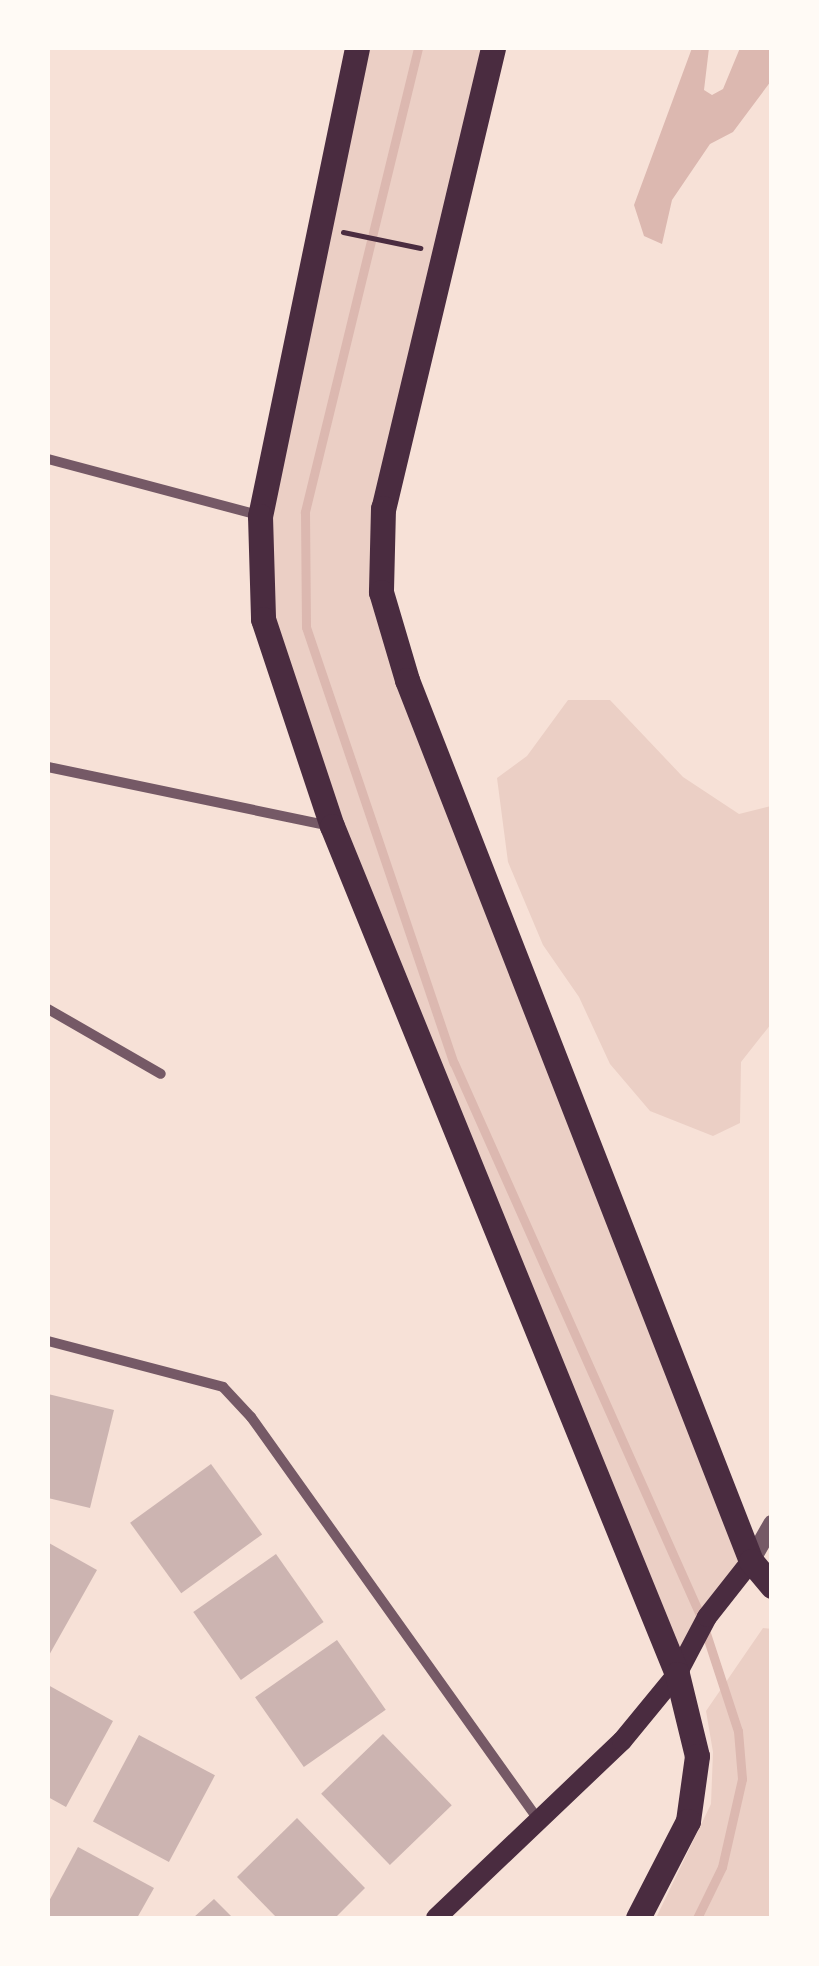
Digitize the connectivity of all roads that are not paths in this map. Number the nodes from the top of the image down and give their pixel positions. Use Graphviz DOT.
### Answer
graph roads {
  1 [pos="358,48"];
  2 [pos="492,48"];
  3 [pos="48,459"];
  4 [pos="260,516"];
  5 [pos="48,767"];
  6 [pos="332,826"];
  7 [pos="48,1009"];
  8 [pos="161,1074"];
  9 [pos="48,1341"];
  10 [pos="772,1524"];
  11 [pos="746,1567"];
  12 [pos="772,1586"];
  13 [pos="677,1674"];
  14 [pos="538,1819"];
  15 [pos="436,1918"];
  16 [pos="638,1918"];
  1 -- 4 [label="main road"];
  2 -- 11 [label="main road"];
  3 -- 4 [label="street"];
  4 -- 6 [label="main road"];
  5 -- 6 [label="street"];
  6 -- 13 [label="main road"];
  7 -- 8 [label="street"];
  9 -- 14 [label="street"];
  10 -- 11 [label="street"];
  11 -- 12 [label="main road"];
  11 -- 13 [label="main road"];
  13 -- 14 [label="main road"];
  13 -- 16 [label="main road"];
  14 -- 15 [label="main road"];
}
